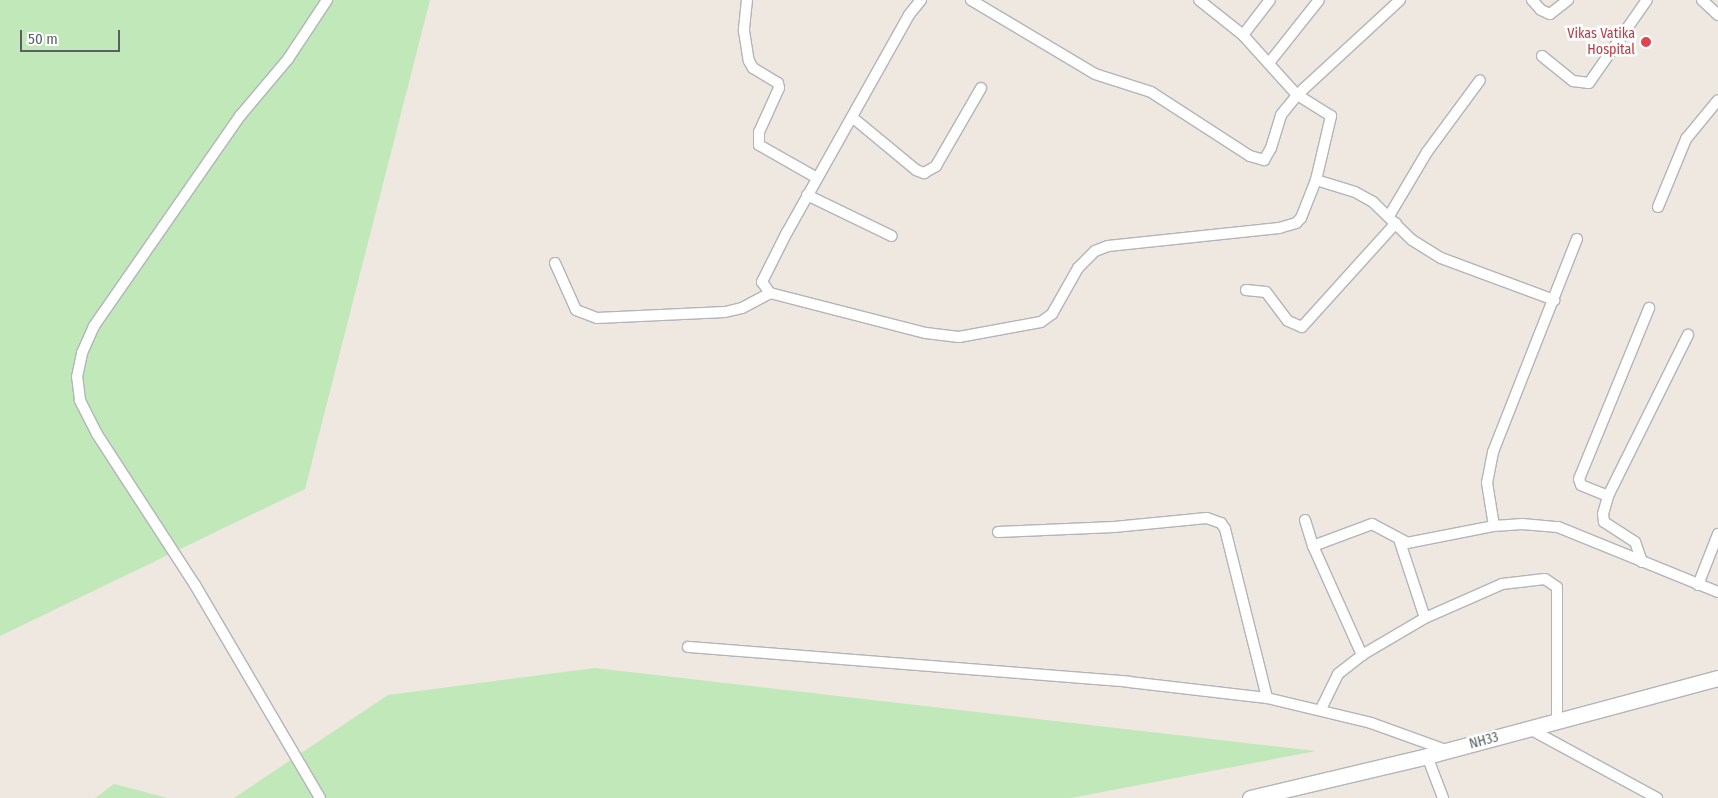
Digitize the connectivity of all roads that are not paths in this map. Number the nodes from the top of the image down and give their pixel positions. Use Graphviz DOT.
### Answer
graph roads {
  1 [pos="327,0"];
  2 [pos="747,0"];
  3 [pos="921,0"];
  4 [pos="971,0"];
  5 [pos="1199,0"];
  6 [pos="1270,0"];
  7 [pos="1319,0"];
  8 [pos="1400,0"];
  9 [pos="1532,0"];
  10 [pos="1568,0"];
  11 [pos="1647,0"];
  12 [pos="1702,0"];
  13 [pos="1718,15"];
  14 [pos="1243,35"];
  15 [pos="1542,56"];
  16 [pos="1268,63"];
  17 [pos="1480,80"];
  18 [pos="980,88"];
  19 [pos="1296,95"];
  20 [pos="1718,100"];
  21 [pos="852,117"];
  22 [pos="817,178"];
  23 [pos="1316,180"];
  24 [pos="807,195"];
  25 [pos="1658,207"];
  26 [pos="1392,219"];
  27 [pos="892,236"];
  28 [pos="1577,239"];
  29 [pos="554,263"];
  30 [pos="1246,290"];
  31 [pos="770,293"];
  32 [pos="1554,300"];
  33 [pos="1650,308"];
  34 [pos="1688,335"];
  35 [pos="1608,496"];
  36 [pos="1305,520"];
  37 [pos="1494,526"];
  38 [pos="998,532"];
  39 [pos="1718,534"];
  40 [pos="1399,539"];
  41 [pos="1313,546"];
  42 [pos="1642,562"];
  43 [pos="1698,585"];
  44 [pos="1718,592"];
  45 [pos="1425,618"];
  46 [pos="688,646"];
  47 [pos="1362,655"];
  48 [pos="1718,678"];
  49 [pos="1267,698"];
  50 [pos="1321,709"];
  51 [pos="1557,720"];
  52 [pos="1528,728"];
  53 [pos="1447,751"];
  54 [pos="1428,756"];
  55 [pos="320,798"];
  56 [pos="1250,798"];
  57 [pos="1443,798"];
  58 [pos="1657,798"];
  1 -- 55 [label="street"];
  2 -- 22 [label="street"];
  3 -- 21 [label="street"];
  4 -- 19 [label="street"];
  5 -- 14 [label="street"];
  6 -- 14 [label="street"];
  7 -- 16 [label="street"];
  8 -- 19 [label="street"];
  9 -- 10 [label="street"];
  11 -- 15 [label="street"];
  12 -- 13 [label="street"];
  14 -- 16 [label="street"];
  16 -- 19 [label="street"];
  17 -- 26 [label="street"];
  18 -- 21 [label="street"];
  19 -- 23 [label="street"];
  20 -- 25 [label="street"];
  21 -- 22 [label="street"];
  22 -- 24 [label="street"];
  23 -- 26 [label="street"];
  23 -- 31 [label="street"];
  24 -- 27 [label="street"];
  24 -- 31 [label="street"];
  26 -- 30 [label="street"];
  26 -- 32 [label="street"];
  28 -- 32 [label="street"];
  29 -- 31 [label="street"];
  32 -- 37 [label="street"];
  33 -- 35 [label="street"];
  34 -- 35 [label="street"];
  35 -- 42 [label="street"];
  36 -- 41 [label="street"];
  37 -- 40 [label="street"];
  37 -- 42 [label="street"];
  38 -- 49 [label="street"];
  39 -- 43 [label="street"];
  40 -- 41 [label="street"];
  40 -- 45 [label="street"];
  41 -- 47 [label="street"];
  42 -- 43 [label="street"];
  43 -- 44 [label="street"];
  45 -- 47 [label="street"];
  45 -- 51 [label="street"];
  46 -- 49 [label="street"];
  47 -- 50 [label="street"];
  48 -- 51 [label="main road, NH33"];
  49 -- 50 [label="street"];
  50 -- 53 [label="street"];
  51 -- 52 [label="main road, NH33"];
  52 -- 53 [label="main road, NH33"];
  52 -- 58 [label="street"];
  53 -- 54 [label="main road, NH33"];
  54 -- 56 [label="main road, NH33"];
  54 -- 57 [label="street"];
}
